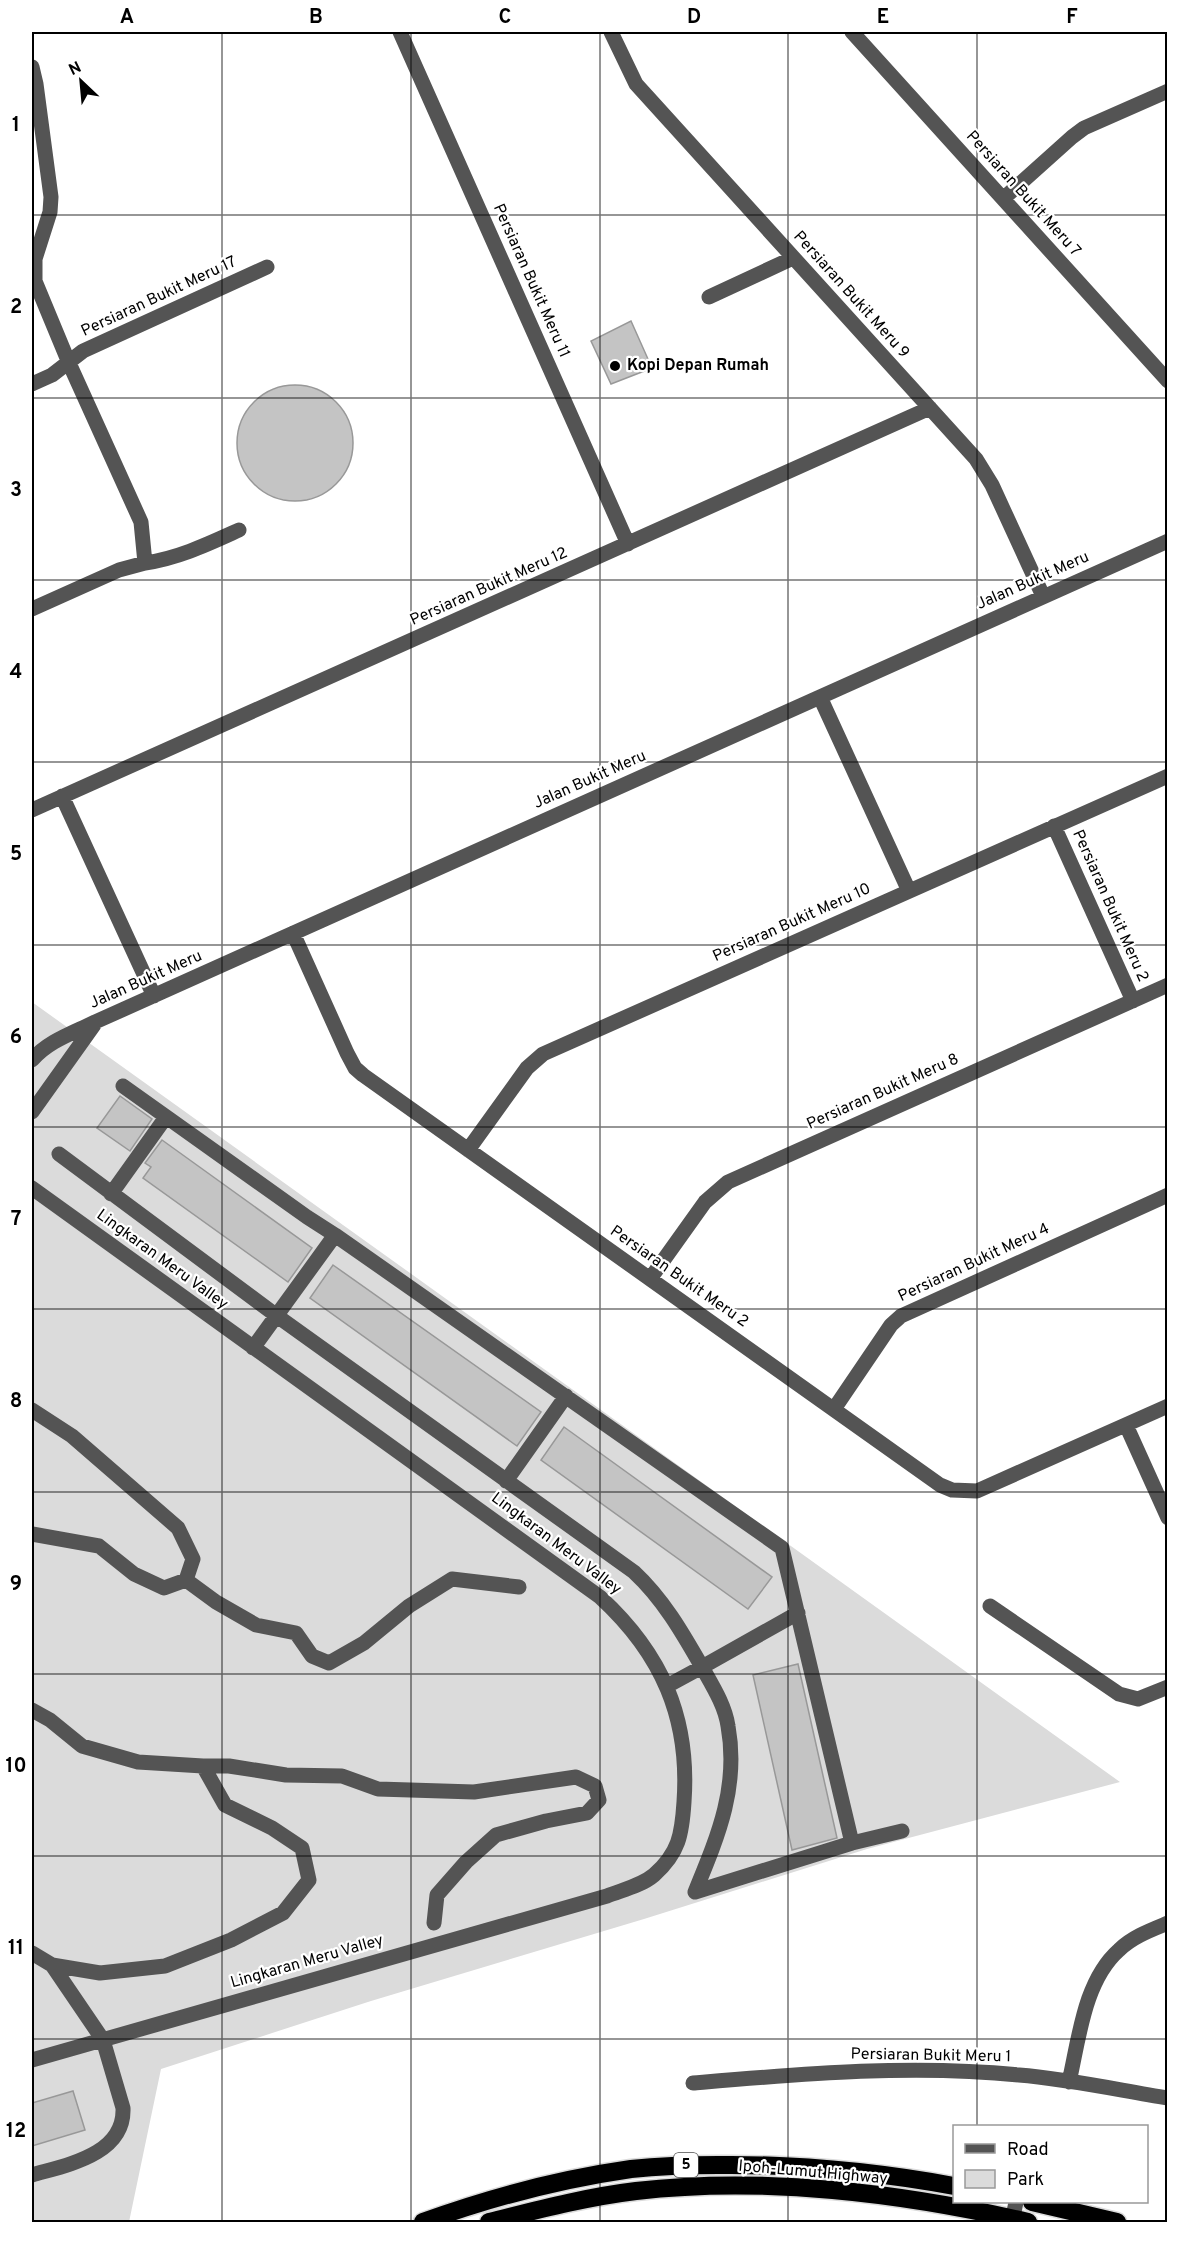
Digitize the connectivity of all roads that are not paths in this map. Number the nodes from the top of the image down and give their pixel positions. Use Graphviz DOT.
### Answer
graph roads {
  1 [pos="400,32"];
  2 [pos="611,32"];
  3 [pos="852,32"];
  4 [pos="32,67"];
  5 [pos="1167,91"];
  6 [pos="1004,198"];
  7 [pos="793,258"];
  8 [pos="267,267"];
  9 [pos="709,297"];
  10 [pos="69,363"];
  11 [pos="1167,381"];
  12 [pos="32,384"];
  13 [pos="930,408"];
  14 [pos="239,530"];
  15 [pos="1167,541"];
  16 [pos="628,544"];
  17 [pos="145,563"];
  18 [pos="1043,596"];
  19 [pos="32,609"];
  20 [pos="820,696"];
  21 [pos="1167,776"];
  22 [pos="62,796"];
  23 [pos="32,810"];
  24 [pos="1054,826"];
  25 [pos="909,891"];
  26 [pos="293,933"];
  27 [pos="1167,985"];
  28 [pos="154,996"];
  29 [pos="1133,1001"];
  30 [pos="95,1022"];
  31 [pos="32,1060"];
  32 [pos="123,1086"];
  33 [pos="32,1112"];
  34 [pos="166,1117"];
  35 [pos="468,1150"];
  36 [pos="59,1154"];
  37 [pos="32,1188"];
  38 [pos="111,1194"];
  39 [pos="1167,1195"];
  40 [pos="335,1234"];
  41 [pos="650,1279"];
  42 [pos="277,1316"];
  43 [pos="254,1348"];
  44 [pos="566,1396"];
  45 [pos="1167,1406"];
  46 [pos="834,1409"];
  47 [pos="32,1410"];
  48 [pos="1126,1425"];
  49 [pos="506,1481"];
  50 [pos="1167,1518"];
  51 [pos="32,1534"];
  52 [pos="186,1580"];
  53 [pos="519,1587"];
  54 [pos="990,1606"];
  55 [pos="798,1613"];
  56 [pos="702,1667"];
  57 [pos="667,1686"];
  58 [pos="1167,1687"];
  59 [pos="32,1710"];
  60 [pos="203,1766"];
  61 [pos="902,1831"];
  62 [pos="852,1843"];
  63 [pos="434,1923"];
  64 [pos="1167,1923"];
  65 [pos="32,1953"];
  66 [pos="52,1965"];
  67 [pos="103,2040"];
  68 [pos="32,2060"];
  69 [pos="1069,2082"];
  70 [pos="693,2084"];
  71 [pos="1167,2098"];
  72 [pos="32,2175"];
  73 [pos="953,2186"];
  74 [pos="1036,2203"];
  75 [pos="938,2205"];
  76 [pos="1017,2216"];
  77 [pos="423,2223"];
  78 [pos="489,2223"];
  79 [pos="964,2223"];
  80 [pos="1117,2223"];
  1 -- 16 [label="street, Persiaran Bukit Meru 11"];
  2 -- 7 [label="street, Persiaran Bukit Meru 9"];
  3 -- 6 [label="street, Persiaran Bukit Meru 7"];
  4 -- 10 [label="street"];
  5 -- 6 [label="street"];
  6 -- 11 [label="street, Persiaran Bukit Meru 7"];
  7 -- 9 [label="street"];
  7 -- 13 [label="street, Persiaran Bukit Meru 9"];
  8 -- 10 [label="street, Persiaran Bukit Meru 17"];
  10 -- 12 [label="street, Persiaran Bukit Meru 17"];
  10 -- 17 [label="street"];
  13 -- 16 [label="street, Persiaran Bukit Meru 12"];
  13 -- 18 [label="street, Persiaran Bukit Meru 9"];
  14 -- 17 [label="street"];
  15 -- 18 [label="street, Jalan Bukit Meru"];
  16 -- 22 [label="street, Persiaran Bukit Meru 12"];
  17 -- 19 [label="street"];
  18 -- 20 [label="street, Jalan Bukit Meru"];
  20 -- 25 [label="street"];
  20 -- 26 [label="street, Jalan Bukit Meru"];
  21 -- 24 [label="street, Persiaran Bukit Meru 10"];
  22 -- 23 [label="street, Persiaran Bukit Meru 12"];
  22 -- 28 [label="street"];
  24 -- 25 [label="street, Persiaran Bukit Meru 10"];
  24 -- 29 [label="street, Persiaran Bukit Meru 2"];
  25 -- 35 [label="street, Persiaran Bukit Meru 10"];
  26 -- 28 [label="street, Jalan Bukit Meru"];
  26 -- 35 [label="street, Persiaran Bukit Meru 2"];
  27 -- 29 [label="street, Persiaran Bukit Meru 8"];
  28 -- 30 [label="street, Jalan Bukit Meru"];
  29 -- 41 [label="street, Persiaran Bukit Meru 8"];
  30 -- 31 [label="street, Jalan Bukit Meru"];
  30 -- 33 [label="street"];
  32 -- 34 [label="street"];
  34 -- 38 [label="street"];
  34 -- 40 [label="street"];
  35 -- 41 [label="street, Persiaran Bukit Meru 2"];
  36 -- 38 [label="street"];
  37 -- 43 [label="street, Lingkaran Meru Valley"];
  38 -- 42 [label="street"];
  39 -- 46 [label="street, Persiaran Bukit Meru 4"];
  40 -- 42 [label="street"];
  40 -- 44 [label="street"];
  41 -- 46 [label="street, Persiaran Bukit Meru 2"];
  42 -- 43 [label="street"];
  42 -- 49 [label="street"];
  43 -- 57 [label="street, Lingkaran Meru Valley"];
  44 -- 49 [label="street"];
  44 -- 55 [label="street"];
  45 -- 48 [label="street, Persiaran Bukit Meru 2"];
  46 -- 48 [label="street, Persiaran Bukit Meru 2"];
  47 -- 52 [label="street"];
  48 -- 50 [label="street"];
  49 -- 56 [label="street"];
  51 -- 52 [label="street"];
  52 -- 53 [label="street"];
  54 -- 58 [label="street"];
  55 -- 56 [label="street"];
  55 -- 62 [label="street"];
  56 -- 57 [label="street"];
  56 -- 62 [label="street"];
  57 -- 67 [label="street, Lingkaran Meru Valley"];
  59 -- 60 [label="street"];
  60 -- 63 [label="street"];
  60 -- 66 [label="street"];
  61 -- 62 [label="street"];
  64 -- 69 [label="street"];
  65 -- 66 [label="street"];
  66 -- 67 [label="street"];
  67 -- 68 [label="street, Lingkaran Meru Valley"];
  67 -- 72 [label="street"];
  69 -- 70 [label="street, Persiaran Bukit Meru 1"];
  69 -- 71 [label="street, Persiaran Bukit Meru 1"];
  73 -- 77 [label="highway, Ipoh-Lumut Highway / 5"];
  74 -- 80 [label="highway"];
  75 -- 76 [label="highway, Ipoh-Lumut Highway / 5"];
  75 -- 78 [label="highway, Ipoh-Lumut Highway / 5"];
  75 -- 79 [label="highway"];
}
